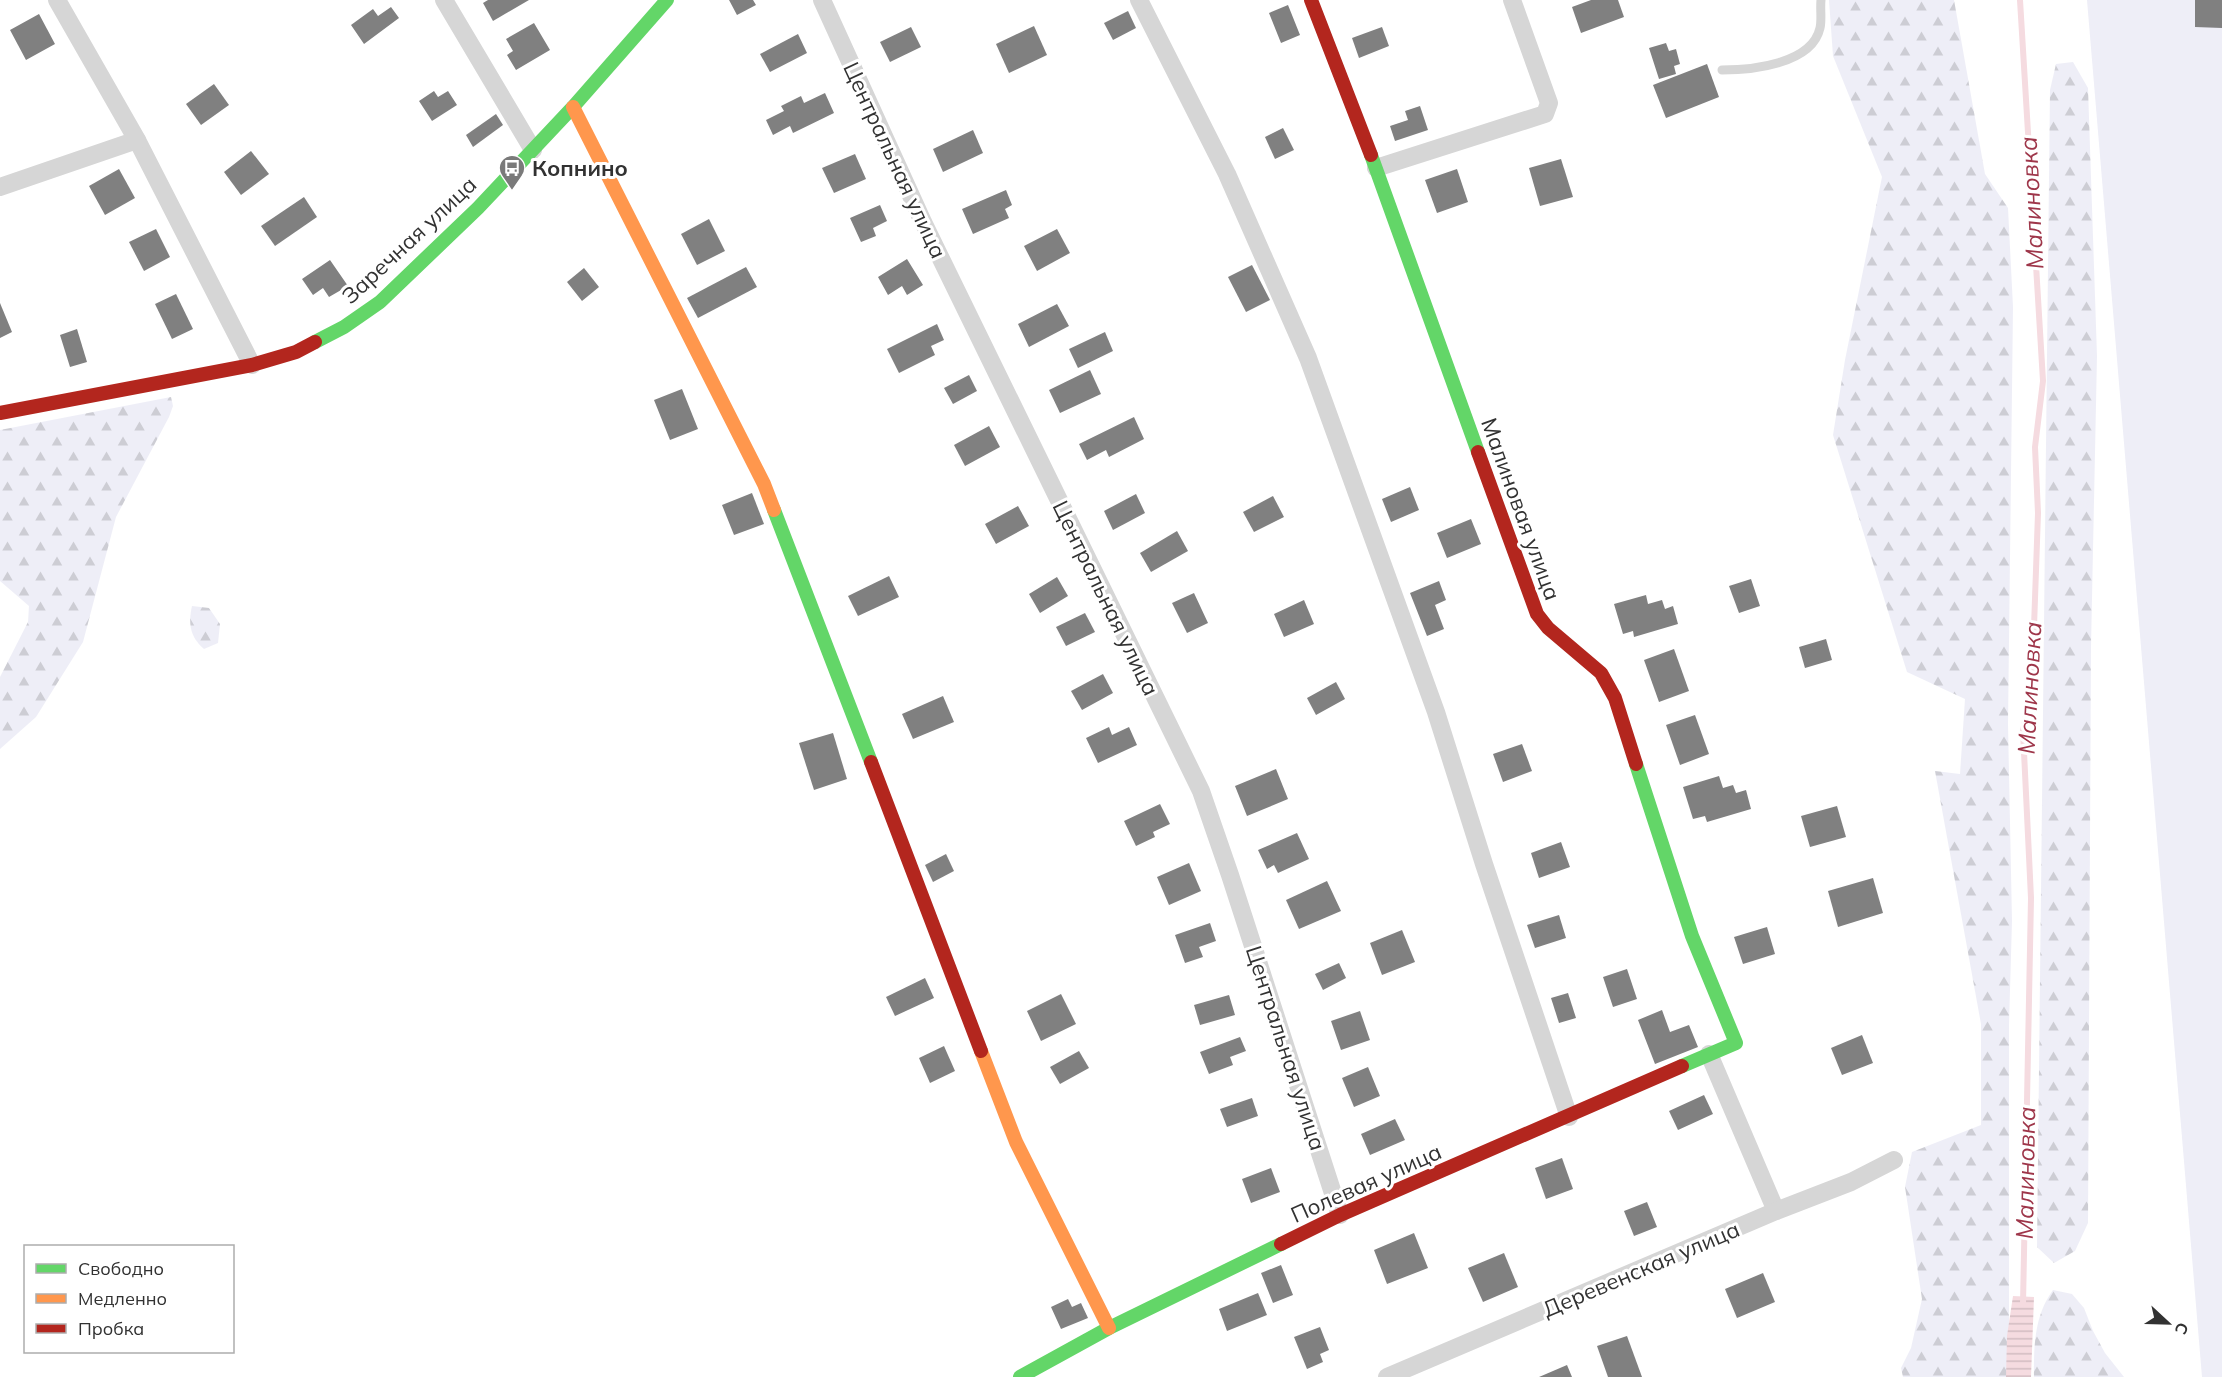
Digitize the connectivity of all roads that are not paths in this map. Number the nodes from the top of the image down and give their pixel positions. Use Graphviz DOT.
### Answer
graph roads {
  1 [pos="57,0"];
  2 [pos="444,0"];
  3 [pos="667,0"];
  4 [pos="822,0"];
  5 [pos="1139,0"];
  6 [pos="1311,0"];
  7 [pos="1512,0"];
  8 [pos="1821,0"];
  9 [pos="1722,70"];
  10 [pos="573,107"];
  11 [pos="137,140"];
  12 [pos="533,150"];
  13 [pos="1376,168"];
  14 [pos="0,186"];
  15 [pos="252,365"];
  16 [pos="0,413"];
  17 [pos="1736,1043"];
  18 [pos="1709,1054"];
  19 [pos="1569,1118"];
  20 [pos="1894,1160"];
  21 [pos="1776,1211"];
  22 [pos="1340,1215"];
  23 [pos="1109,1328"];
  24 [pos="1023,1376"];
  25 [pos="1387,1377"];
  1 -- 11 [label="street"];
  2 -- 12 [label="street"];
  3 -- 10 [label="street, Заречная улица"];
  4 -- 22 [label="street, Центральная улица"];
  5 -- 19 [label="street"];
  6 -- 13 [label="street, Малиновая улица"];
  7 -- 13 [label="street"];
  8 -- 9 [label="lane"];
  10 -- 12 [label="street, Заречная улица"];
  10 -- 23 [label="street"];
  11 -- 14 [label="street"];
  11 -- 15 [label="street"];
  12 -- 15 [label="street, Заречная улица"];
  13 -- 17 [label="street, Малиновая улица"];
  15 -- 16 [label="street, Заречная улица"];
  17 -- 18 [label="street, Полевая улица"];
  18 -- 19 [label="street, Полевая улица"];
  18 -- 21 [label="street"];
  19 -- 22 [label="street, Полевая улица"];
  20 -- 21 [label="street, Деревенская улица"];
  21 -- 25 [label="street, Деревенская улица"];
  22 -- 23 [label="street, Полевая улица"];
  23 -- 24 [label="street, Полевая улица"];
}
